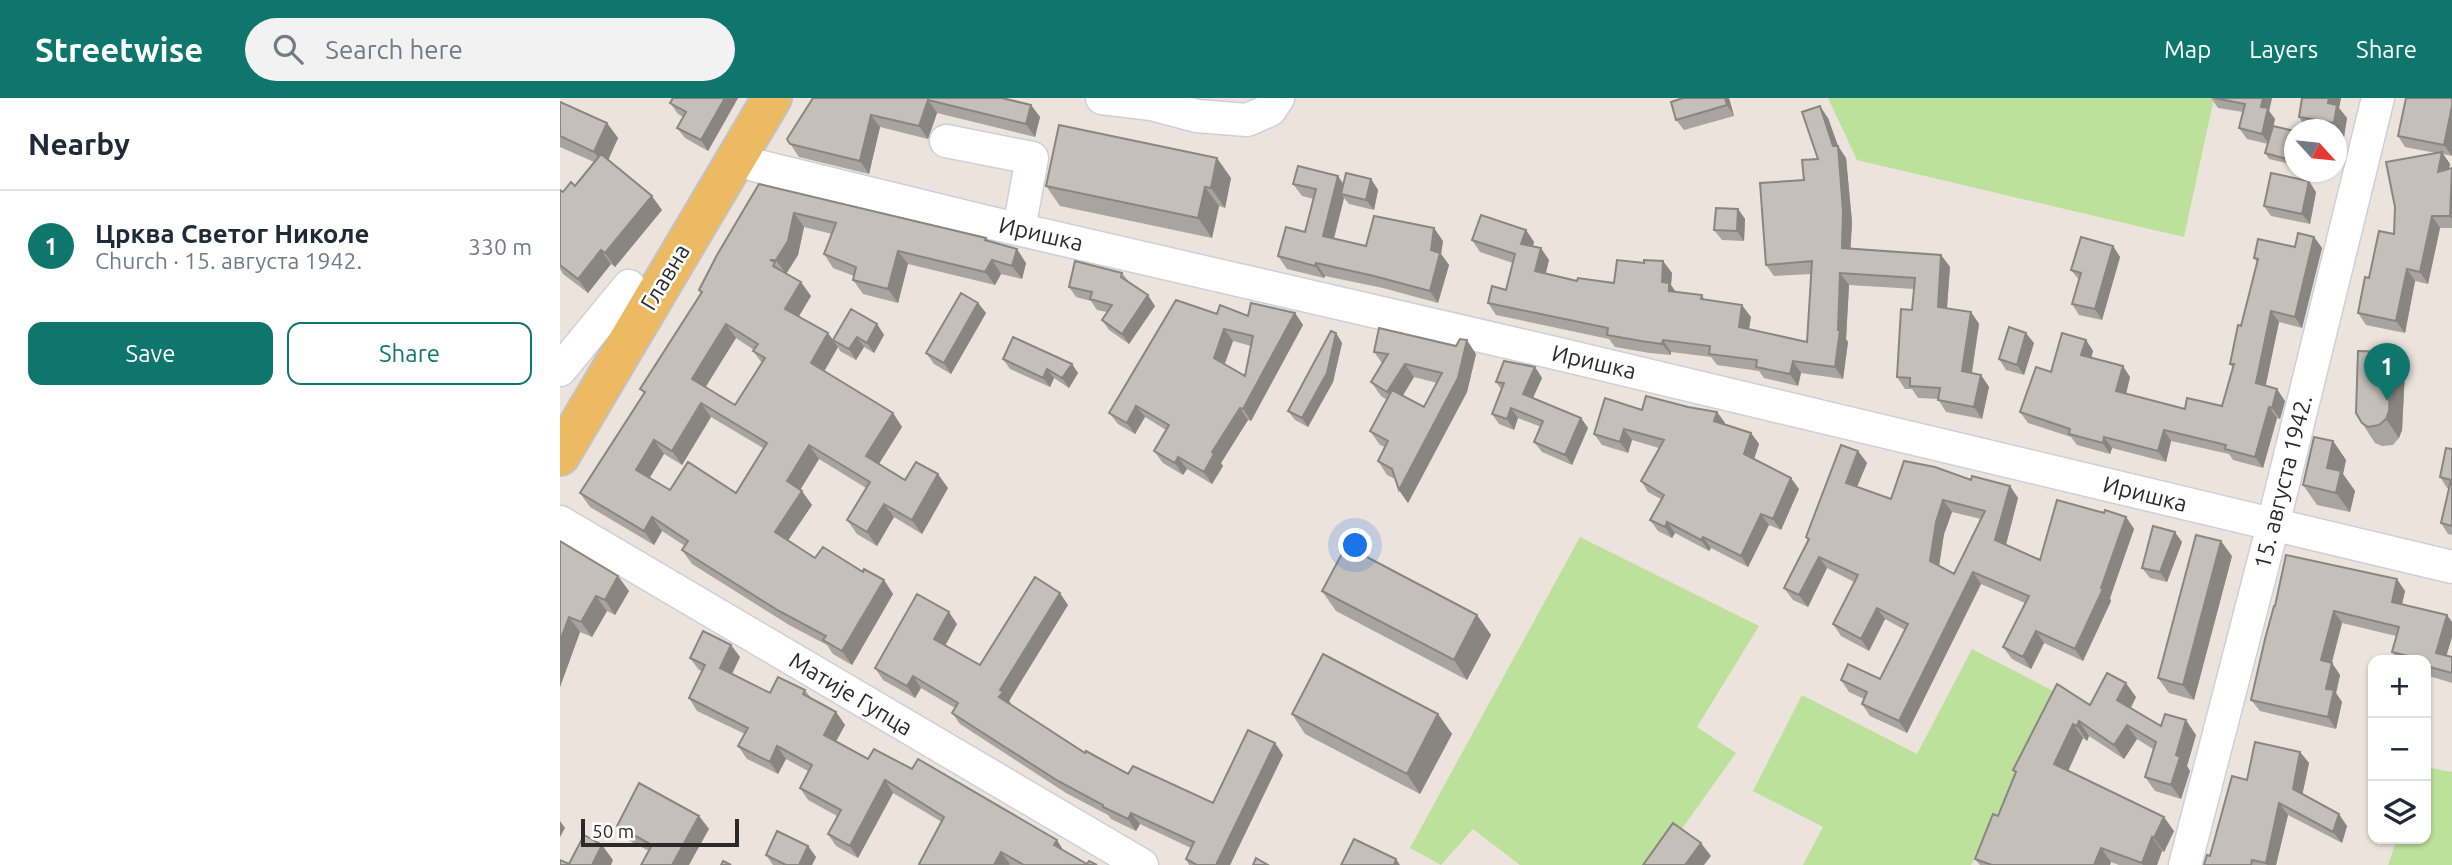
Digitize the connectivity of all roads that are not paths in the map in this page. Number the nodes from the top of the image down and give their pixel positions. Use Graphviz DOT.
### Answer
graph roads {
  1 [pos="772,98"];
  2 [pos="1102,98"];
  3 [pos="1278,98"];
  4 [pos="2378,98"];
  5 [pos="1165,102"];
  6 [pos="946,141"];
  7 [pos="737,156"];
  8 [pos="1019,229"];
  9 [pos="628,286"];
  10 [pos="560,370"];
  11 [pos="560,456"];
  12 [pos="560,522"];
  13 [pos="2273,525"];
  14 [pos="2452,567"];
  15 [pos="1142,865"];
  16 [pos="2185,865"];
  1 -- 7 [label="main road, Главна"];
  2 -- 5 [label="street"];
  3 -- 5 [label="street"];
  4 -- 13 [label="street, 15. августа 1942."];
  6 -- 8 [label="street"];
  7 -- 8 [label="street, Иришка"];
  7 -- 11 [label="main road, Главна"];
  8 -- 13 [label="street, Иришка"];
  9 -- 10 [label="street"];
  12 -- 15 [label="street, Матије Гупца"];
  13 -- 14 [label="street, Иришка"];
  13 -- 16 [label="street, 15. августа 1942."];
}
